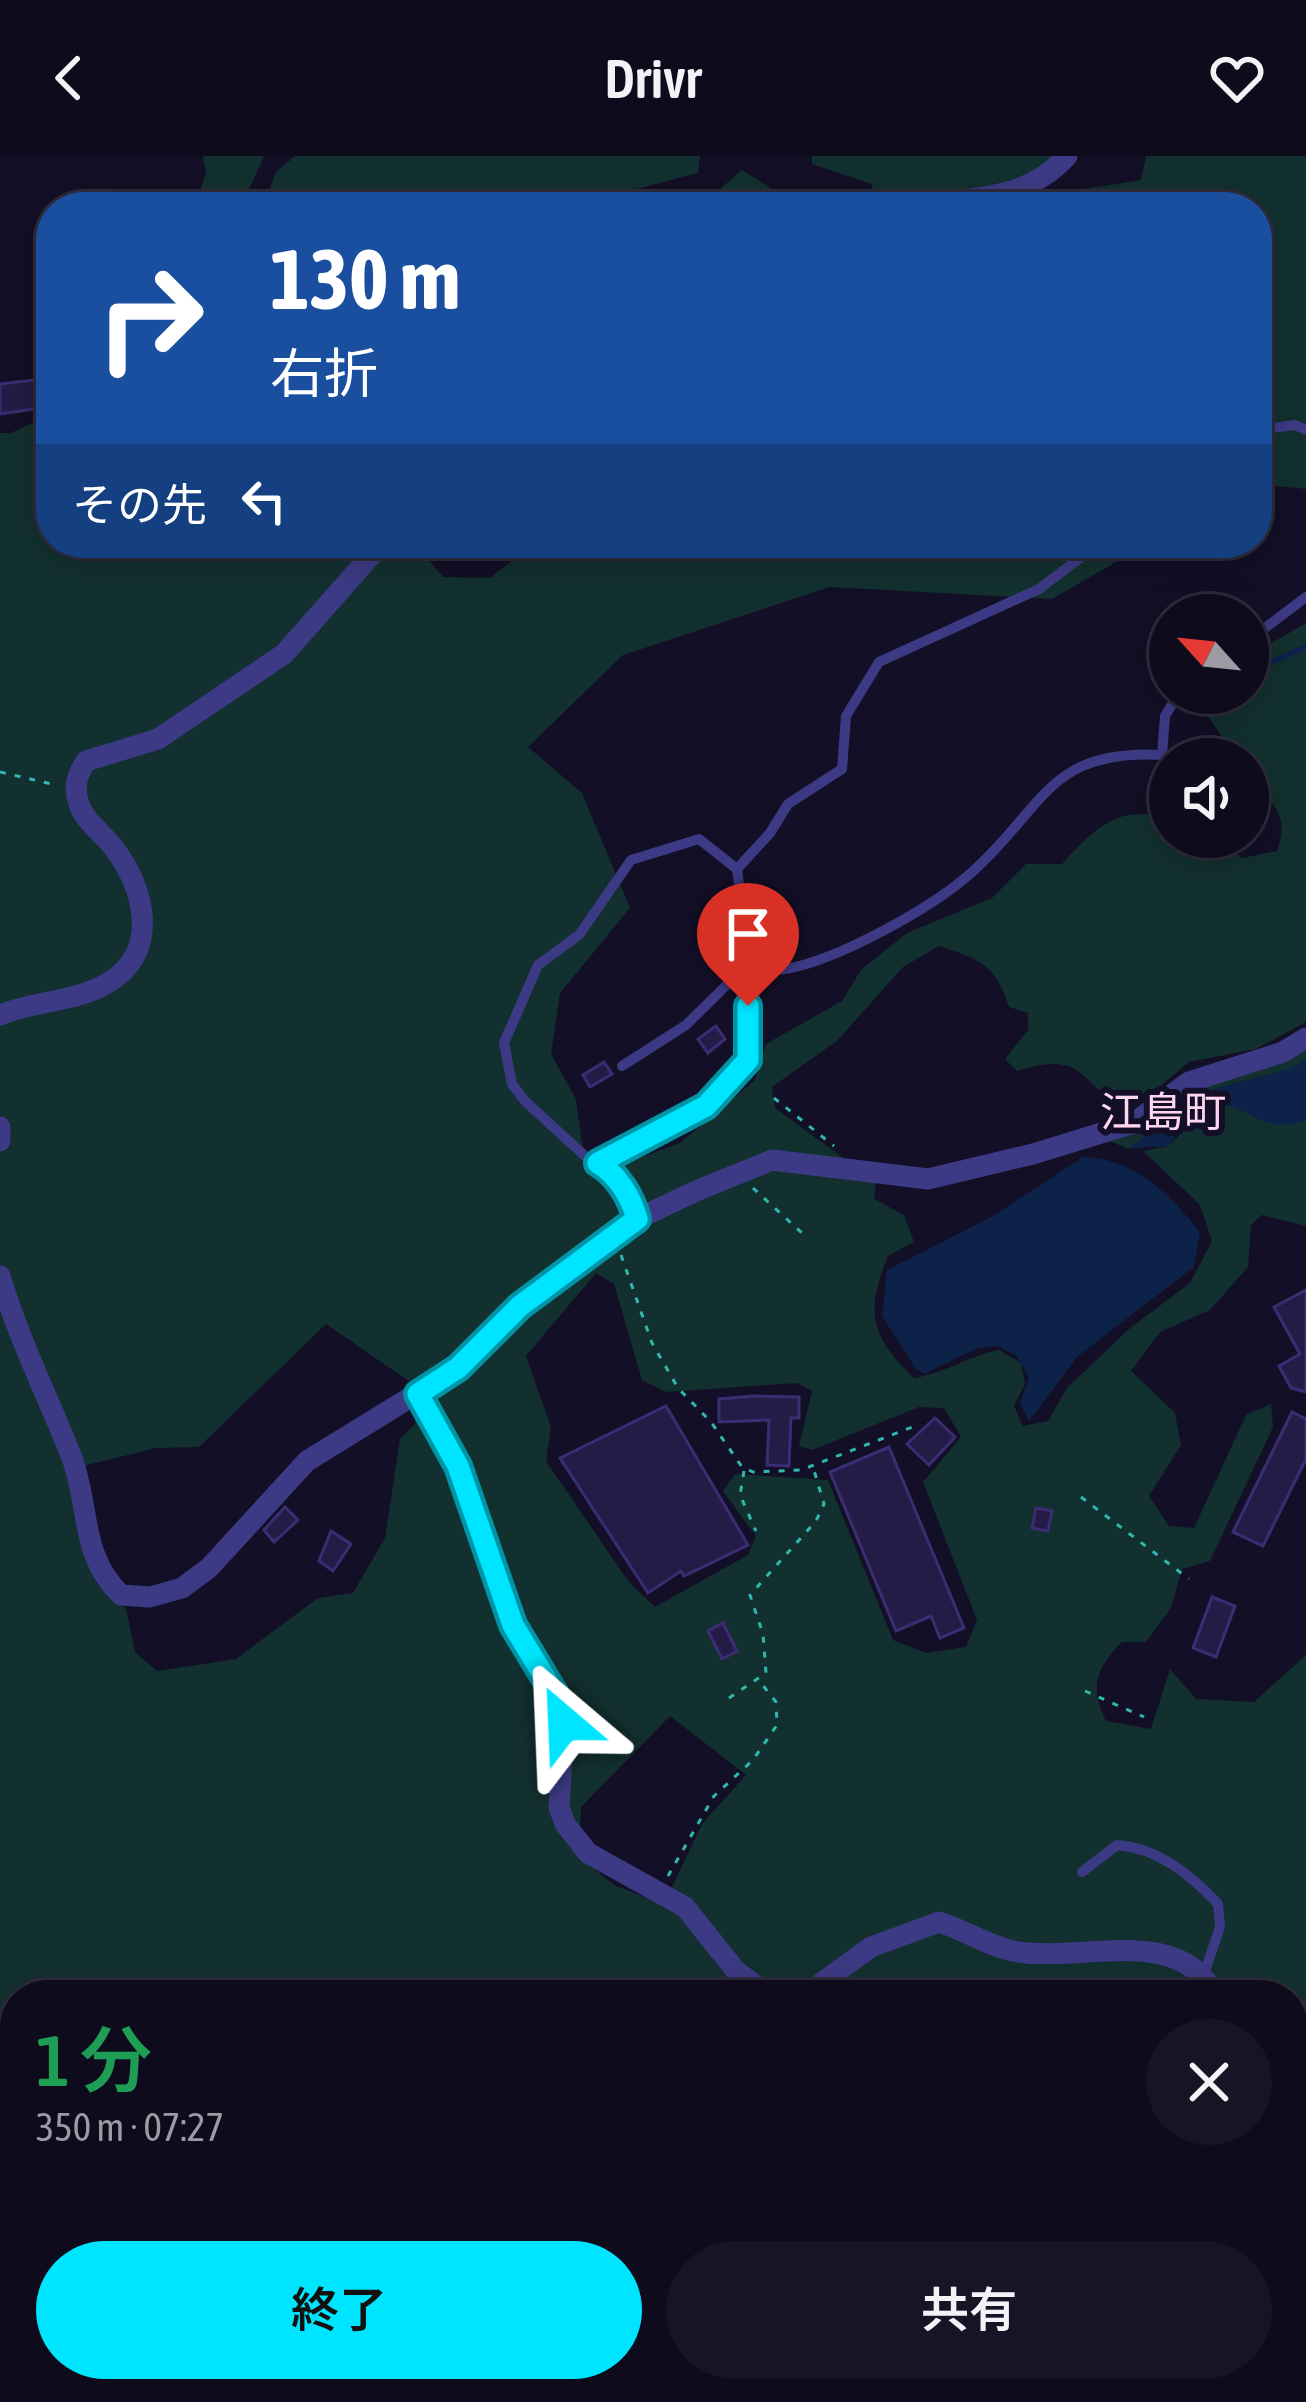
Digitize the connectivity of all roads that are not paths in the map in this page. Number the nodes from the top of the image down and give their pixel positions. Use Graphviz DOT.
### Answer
graph roads {
  1 [pos="1066,156"];
  2 [pos="1019,192"];
  3 [pos="1272,428"];
  4 [pos="1306,430"];
  5 [pos="369,558"];
  6 [pos="1080,558"];
  7 [pos="1306,597"];
  8 [pos="1269,625"];
  9 [pos="1166,714"];
  10 [pos="737,869"];
  11 [pos="749,963"];
  12 [pos="0,1015"];
  13 [pos="1306,1038"];
  14 [pos="622,1066"];
  15 [pos="0,1126"];
  16 [pos="0,1141"];
  17 [pos="598,1163"];
  18 [pos="637,1219"];
  19 [pos="0,1276"];
  20 [pos="418,1394"];
  21 [pos="1082,1872"];
  22 [pos="1204,1974"];
  23 [pos="748,1980"];
  24 [pos="826,1980"];
  25 [pos="1207,1980"];
  1 -- 2 [label="street"];
  3 -- 4 [label="lane"];
  5 -- 12 [label="street"];
  6 -- 10 [label="lane"];
  7 -- 8 [label="lane"];
  9 -- 11 [label="lane"];
  10 -- 11 [label="lane"];
  10 -- 17 [label="lane"];
  11 -- 14 [label="lane"];
  11 -- 17 [label="lane"];
  13 -- 18 [label="street"];
  15 -- 16 [label="street"];
  17 -- 18 [label="lane"];
  18 -- 20 [label="street"];
  19 -- 20 [label="street"];
  20 -- 23 [label="street"];
  21 -- 22 [label="lane"];
  22 -- 24 [label="street"];
  22 -- 25 [label="street"];
}
